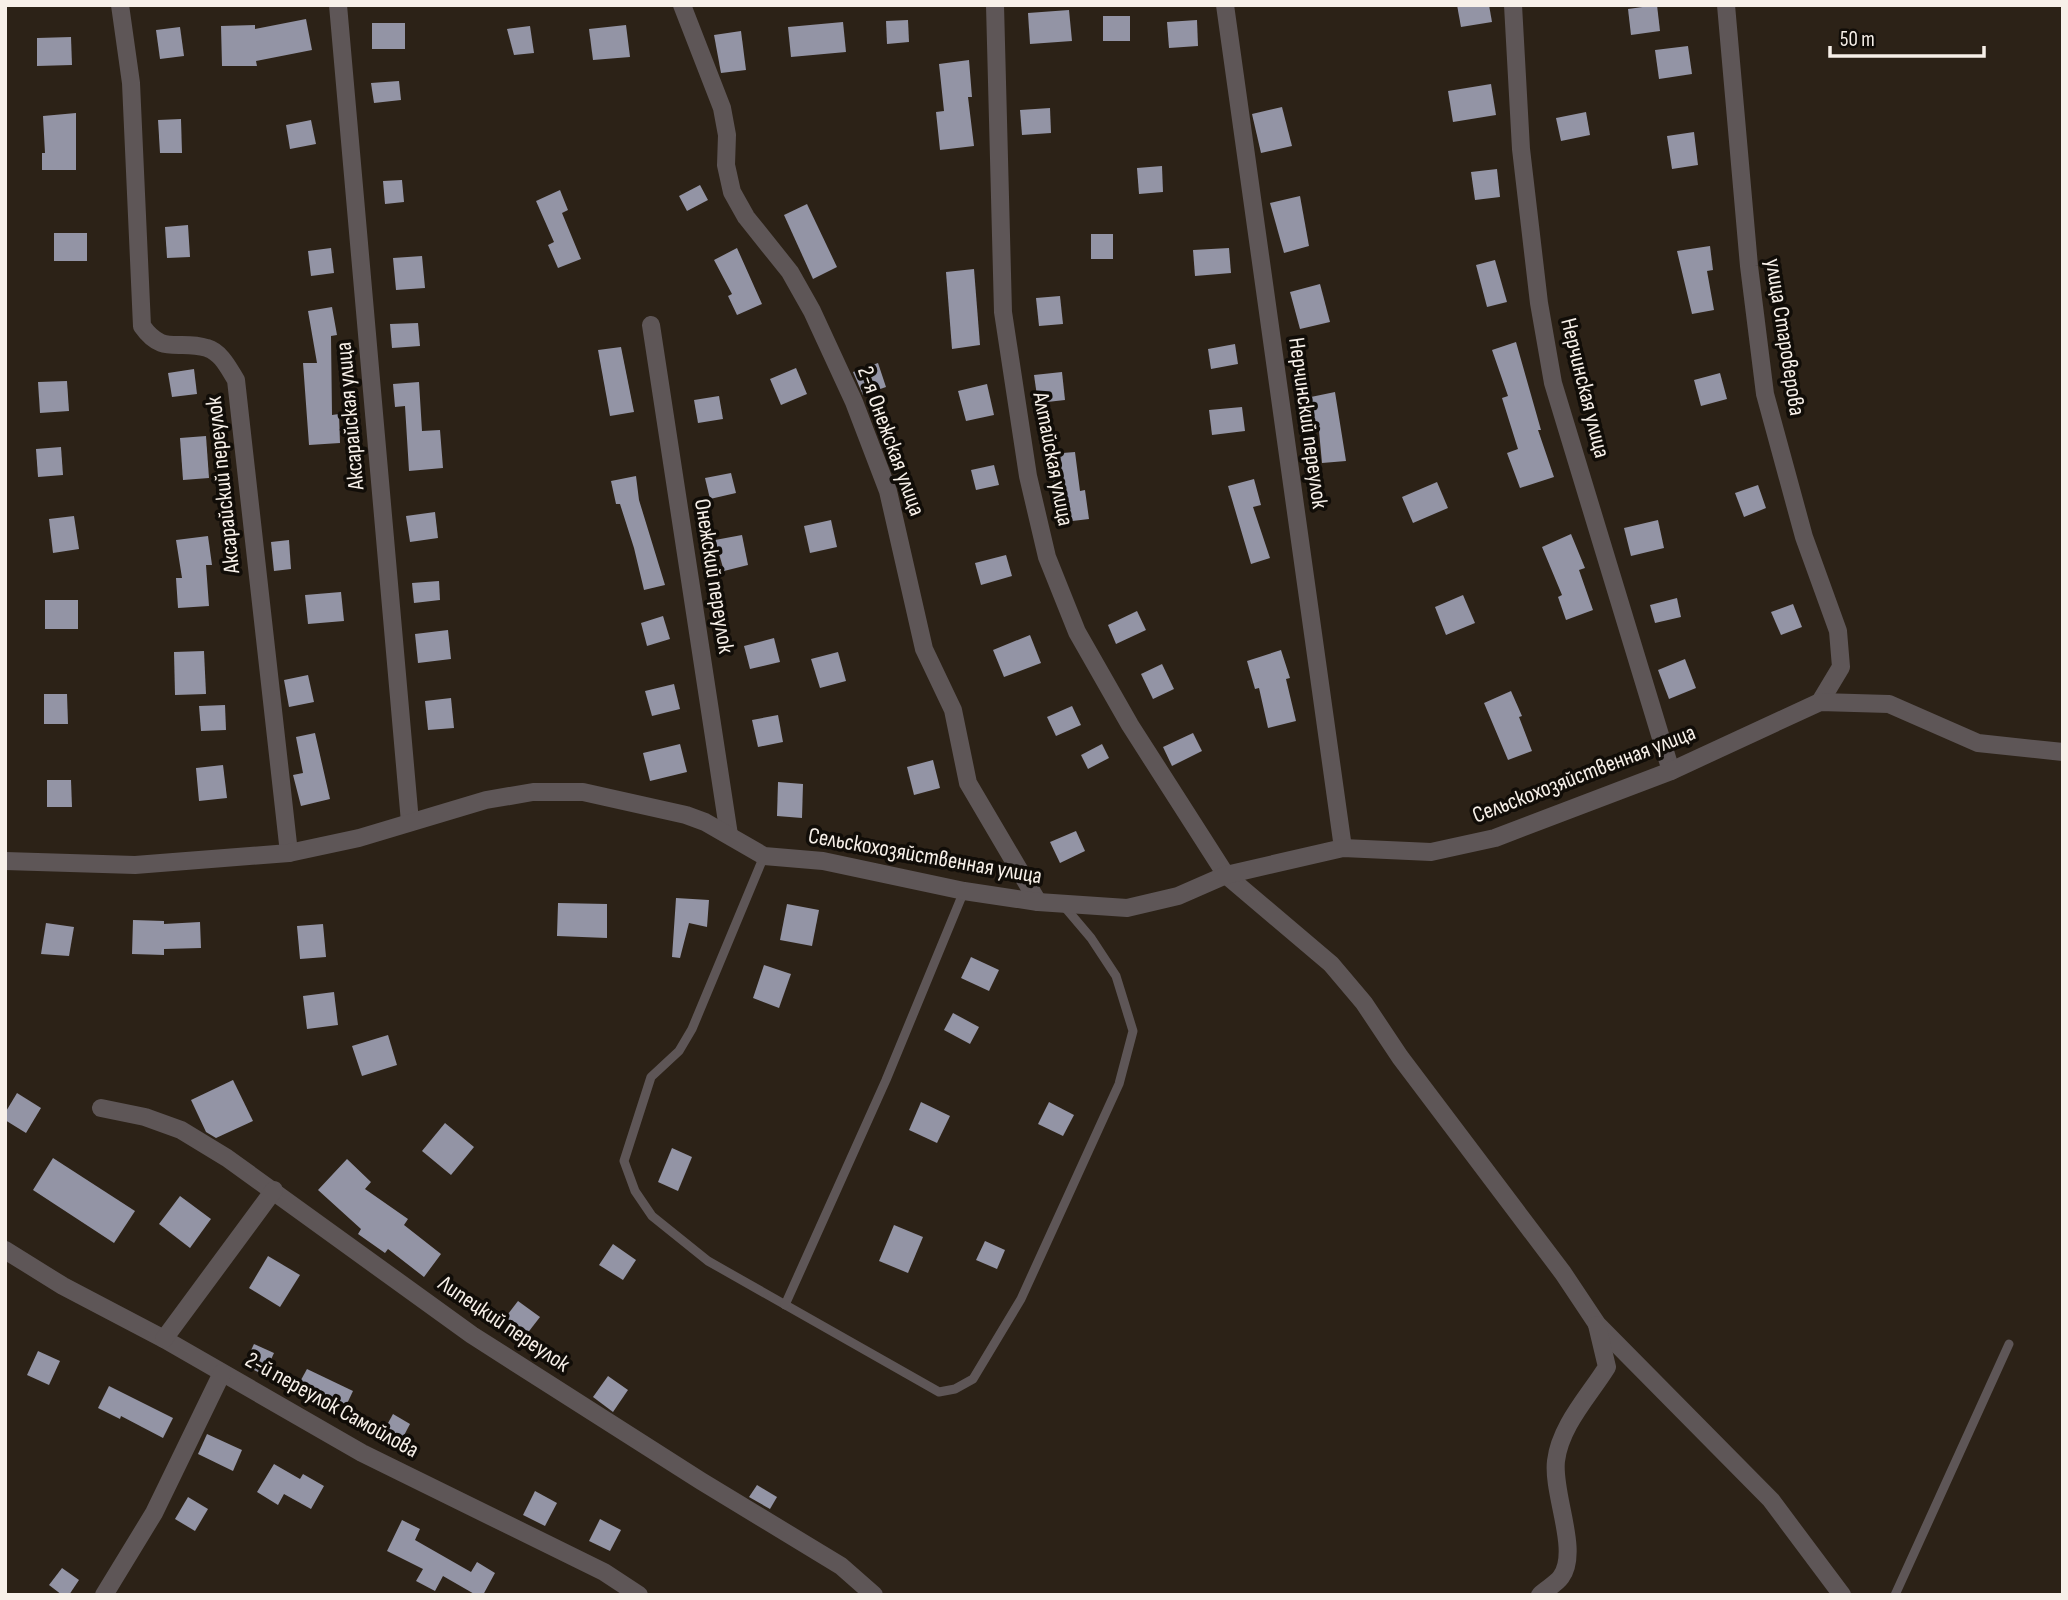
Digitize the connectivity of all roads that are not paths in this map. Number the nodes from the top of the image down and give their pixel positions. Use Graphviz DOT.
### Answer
graph roads {
  1 [pos="120,5"];
  2 [pos="338,5"];
  3 [pos="682,5"];
  4 [pos="995,5"];
  5 [pos="1225,5"];
  6 [pos="1513,5"];
  7 [pos="1726,5"];
  8 [pos="651,325"];
  9 [pos="1820,702"];
  10 [pos="2063,752"];
  11 [pos="1671,771"];
  12 [pos="410,821"];
  13 [pos="729,835"];
  14 [pos="1343,848"];
  15 [pos="289,853"];
  16 [pos="764,856"];
  17 [pos="5,862"];
  18 [pos="1226,875"];
  19 [pos="964,891"];
  20 [pos="1038,902"];
  21 [pos="1061,904"];
  22 [pos="102,1108"];
  23 [pos="274,1190"];
  24 [pos="5,1250"];
  25 [pos="785,1305"];
  26 [pos="1597,1324"];
  27 [pos="164,1339"];
  28 [pos="2009,1344"];
  29 [pos="222,1373"];
  30 [pos="104,1595"];
  31 [pos="639,1595"];
  32 [pos="874,1595"];
  33 [pos="1540,1595"];
  34 [pos="1842,1595"];
  35 [pos="1895,1595"];
  1 -- 15 [label="street, Аксарайский переулок"];
  2 -- 12 [label="street, Аксарайская улица"];
  3 -- 20 [label="street, 2-я Онежская улица"];
  4 -- 18 [label="street, Алтайская улица"];
  5 -- 14 [label="street, Нерчинский переулок"];
  6 -- 11 [label="street, Нерчинская улица"];
  7 -- 9 [label="street, улица Староверова"];
  8 -- 13 [label="street, Онежский переулок"];
  9 -- 10 [label="street"];
  9 -- 11 [label="street, Сельскохозяйственная улица"];
  11 -- 14 [label="street, Сельскохозяйственная улица"];
  12 -- 13 [label="street, Сельскохозяйственная улица"];
  12 -- 15 [label="street, Сельскохозяйственная улица"];
  13 -- 16 [label="street, Сельскохозяйственная улица"];
  14 -- 18 [label="street, Сельскохозяйственная улица"];
  15 -- 17 [label="street, Сельскохозяйственная улица"];
  16 -- 19 [label="street, Сельскохозяйственная улица"];
  16 -- 25 [label="lane"];
  18 -- 21 [label="street, Сельскохозяйственная улица"];
  18 -- 26 [label="street, Алтайская улица"];
  19 -- 20 [label="street, Сельскохозяйственная улица"];
  19 -- 25 [label="lane"];
  20 -- 21 [label="street, Сельскохозяйственная улица"];
  21 -- 25 [label="lane"];
  22 -- 23 [label="street, Липецкий переулок"];
  23 -- 27 [label="street"];
  23 -- 32 [label="street, Липецкий переулок"];
  24 -- 27 [label="street, 2-й переулок Самойлова"];
  26 -- 33 [label="street"];
  26 -- 34 [label="street"];
  27 -- 29 [label="street, 2-й переулок Самойлова"];
  28 -- 35 [label="lane"];
  29 -- 30 [label="street"];
  29 -- 31 [label="street, 2-й переулок Самойлова"];
}
